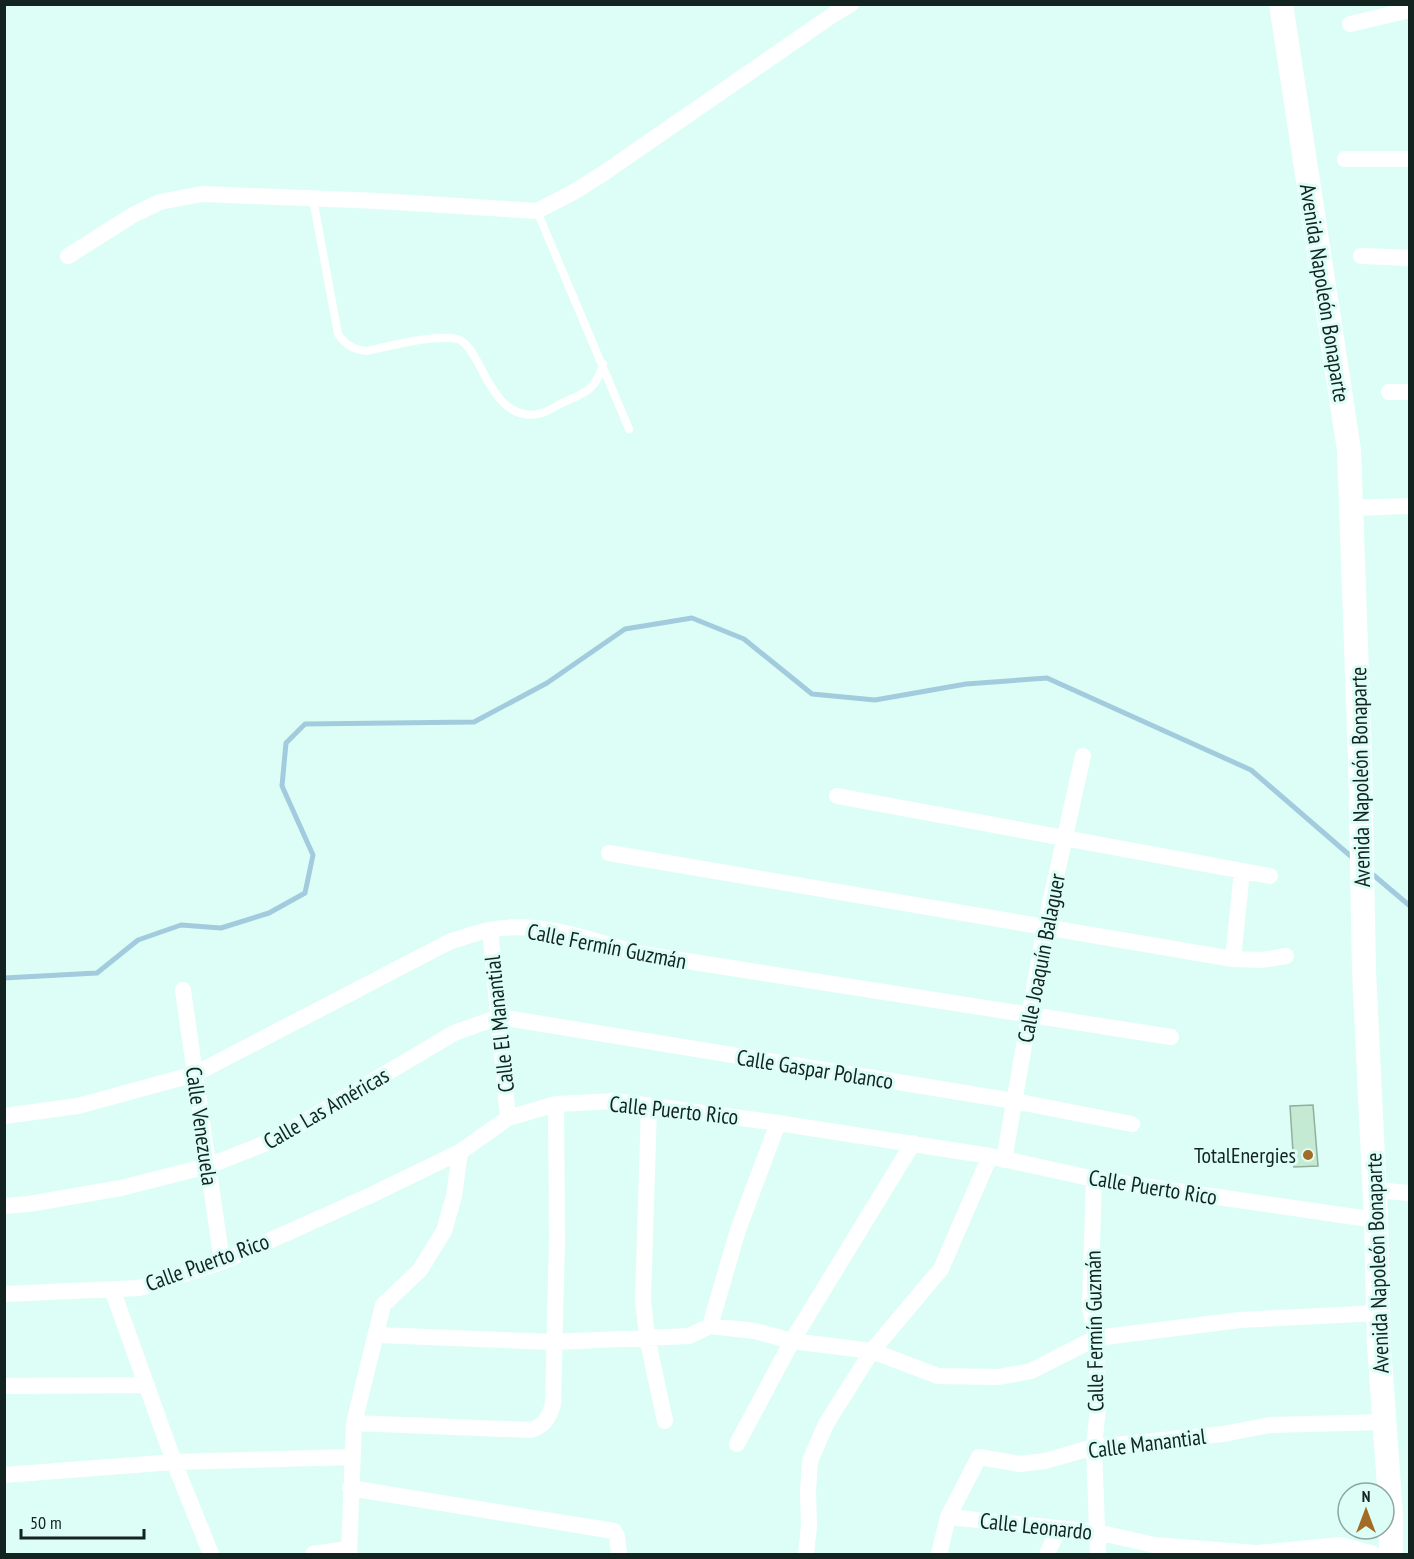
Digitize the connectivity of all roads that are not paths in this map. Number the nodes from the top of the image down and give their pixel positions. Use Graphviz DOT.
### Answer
graph roads {
  1 [pos="851,4"];
  2 [pos="1281,4"];
  3 [pos="1410,10"];
  4 [pos="1350,24"];
  5 [pos="1345,159"];
  6 [pos="1410,159"];
  7 [pos="313,199"];
  8 [pos="537,211"];
  9 [pos="68,256"];
  10 [pos="1361,256"];
  11 [pos="1410,258"];
  12 [pos="603,364"];
  13 [pos="1389,392"];
  14 [pos="1410,392"];
  15 [pos="629,429"];
  16 [pos="1410,506"];
  17 [pos="1352,507"];
  18 [pos="1083,756"];
  19 [pos="837,796"];
  20 [pos="1066,839"];
  21 [pos="609,853"];
  22 [pos="1242,871"];
  23 [pos="1270,876"];
  24 [pos="1045,926"];
  25 [pos="490,930"];
  26 [pos="1286,956"];
  27 [pos="1233,959"];
  28 [pos="183,990"];
  29 [pos="1029,1016"];
  30 [pos="498,1017"];
  31 [pos="1171,1037"];
  32 [pos="195,1074"];
  33 [pos="1014,1101"];
  34 [pos="556,1104"];
  35 [pos="649,1106"];
  36 [pos="4,1116"];
  37 [pos="508,1118"];
  38 [pos="778,1123"];
  39 [pos="1132,1124"];
  40 [pos="913,1143"];
  41 [pos="460,1152"];
  42 [pos="997,1158"];
  43 [pos="208,1166"];
  44 [pos="1094,1179"];
  45 [pos="1374,1190"];
  46 [pos="1410,1193"];
  47 [pos="4,1206"];
  48 [pos="1376,1220"];
  49 [pos="222,1262"];
  50 [pos="112,1289"];
  51 [pos="4,1294"];
  52 [pos="1378,1313"];
  53 [pos="710,1326"];
  54 [pos="376,1335"];
  55 [pos="647,1337"];
  56 [pos="1096,1338"];
  57 [pos="792,1341"];
  58 [pos="553,1342"];
  59 [pos="872,1351"];
  60 [pos="147,1385"];
  61 [pos="4,1386"];
  62 [pos="665,1421"];
  63 [pos="1384,1422"];
  64 [pos="354,1423"];
  65 [pos="737,1444"];
  66 [pos="1094,1447"];
  67 [pos="352,1457"];
  68 [pos="174,1461"];
  69 [pos="4,1475"];
  70 [pos="350,1488"];
  71 [pos="948,1517"];
  72 [pos="1059,1528"];
  73 [pos="1097,1532"];
  74 [pos="348,1552"];
  75 [pos="211,1554"];
  76 [pos="313,1554"];
  77 [pos="619,1554"];
  78 [pos="806,1554"];
  79 [pos="939,1554"];
  80 [pos="1047,1554"];
  81 [pos="1098,1554"];
  82 [pos="1373,1554"];
  83 [pos="1391,1554"];
  1 -- 8 [label="street"];
  2 -- 17 [label="main road, Avenida Napoleón Bonaparte"];
  3 -- 4 [label="street"];
  5 -- 6 [label="street"];
  7 -- 8 [label="street"];
  7 -- 9 [label="street"];
  7 -- 12 [label="lane"];
  8 -- 12 [label="lane"];
  10 -- 11 [label="street"];
  12 -- 15 [label="lane"];
  13 -- 14 [label="street"];
  16 -- 17 [label="street"];
  17 -- 45 [label="main road, Avenida Napoleón Bonaparte"];
  18 -- 20 [label="street, Calle Joaquín Balaguer"];
  19 -- 20 [label="street"];
  20 -- 22 [label="street"];
  20 -- 24 [label="street, Calle Joaquín Balaguer"];
  21 -- 24 [label="street"];
  22 -- 23 [label="street"];
  22 -- 27 [label="street"];
  24 -- 27 [label="street"];
  24 -- 29 [label="street, Calle Joaquín Balaguer"];
  25 -- 29 [label="street, Calle Fermín Guzmán"];
  25 -- 30 [label="street, Calle El Manantial"];
  25 -- 32 [label="street, Calle Fermín Guzmán"];
  26 -- 27 [label="street"];
  28 -- 32 [label="street, Calle Venezuela"];
  29 -- 31 [label="street, Calle Fermín Guzmán"];
  29 -- 33 [label="street, Calle Joaquín Balaguer"];
  30 -- 33 [label="street, Calle Gaspar Polanco"];
  30 -- 37 [label="street, Calle El Manantial"];
  30 -- 43 [label="street, Calle Las Américas"];
  32 -- 36 [label="street, Calle Fermín Guzmán"];
  32 -- 43 [label="street, Calle Venezuela"];
  33 -- 39 [label="street, Calle Gaspar Polanco"];
  33 -- 42 [label="street, Calle Joaquín Balaguer"];
  34 -- 35 [label="street, Calle Puerto Rico"];
  34 -- 37 [label="street, Calle Puerto Rico"];
  34 -- 58 [label="street"];
  35 -- 38 [label="street, Calle Puerto Rico"];
  35 -- 55 [label="street"];
  37 -- 41 [label="street, Calle Puerto Rico"];
  38 -- 40 [label="street, Calle Puerto Rico"];
  38 -- 53 [label="street"];
  40 -- 42 [label="street, Calle Puerto Rico"];
  40 -- 57 [label="street"];
  41 -- 49 [label="street, Calle Puerto Rico"];
  41 -- 54 [label="street"];
  42 -- 44 [label="street, Calle Puerto Rico"];
  42 -- 59 [label="street, Calle Joaquín Balaguer"];
  43 -- 47 [label="street, Calle Las Américas"];
  43 -- 49 [label="street, Calle Venezuela"];
  44 -- 48 [label="street, Calle Puerto Rico"];
  44 -- 56 [label="street, Calle Fermín Guzmán"];
  45 -- 46 [label="street"];
  45 -- 48 [label="main road, Avenida Napoleón Bonaparte"];
  48 -- 52 [label="main road, Avenida Napoleón Bonaparte"];
  49 -- 50 [label="street, Calle Puerto Rico"];
  50 -- 51 [label="street, Calle Puerto Rico"];
  50 -- 60 [label="street"];
  52 -- 56 [label="street"];
  52 -- 63 [label="main road, Avenida Napoleón Bonaparte"];
  53 -- 55 [label="street"];
  53 -- 57 [label="street"];
  54 -- 58 [label="street"];
  54 -- 64 [label="street"];
  55 -- 58 [label="street"];
  55 -- 62 [label="street"];
  56 -- 59 [label="street"];
  56 -- 66 [label="street, Calle Fermín Guzmán"];
  57 -- 59 [label="street"];
  57 -- 65 [label="street"];
  58 -- 64 [label="street"];
  59 -- 78 [label="street, Calle Joaquín Balaguer"];
  60 -- 61 [label="street"];
  60 -- 68 [label="street"];
  63 -- 66 [label="street, Calle Manantial"];
  63 -- 83 [label="main road, Avenida Napoleón Bonaparte"];
  64 -- 67 [label="street"];
  66 -- 71 [label="street, Calle Manantial"];
  66 -- 73 [label="street, Calle Fermín Guzmán"];
  67 -- 68 [label="street"];
  67 -- 70 [label="street"];
  68 -- 69 [label="street"];
  68 -- 75 [label="street"];
  70 -- 74 [label="street"];
  70 -- 77 [label="street"];
  71 -- 72 [label="street, Calle Leonardo"];
  71 -- 79 [label="street"];
  72 -- 73 [label="street, Calle Leonardo"];
  72 -- 80 [label="street"];
  73 -- 81 [label="street, Calle Fermín Guzmán"];
  73 -- 82 [label="street, Calle Leonardo"];
  74 -- 76 [label="street"];
}
